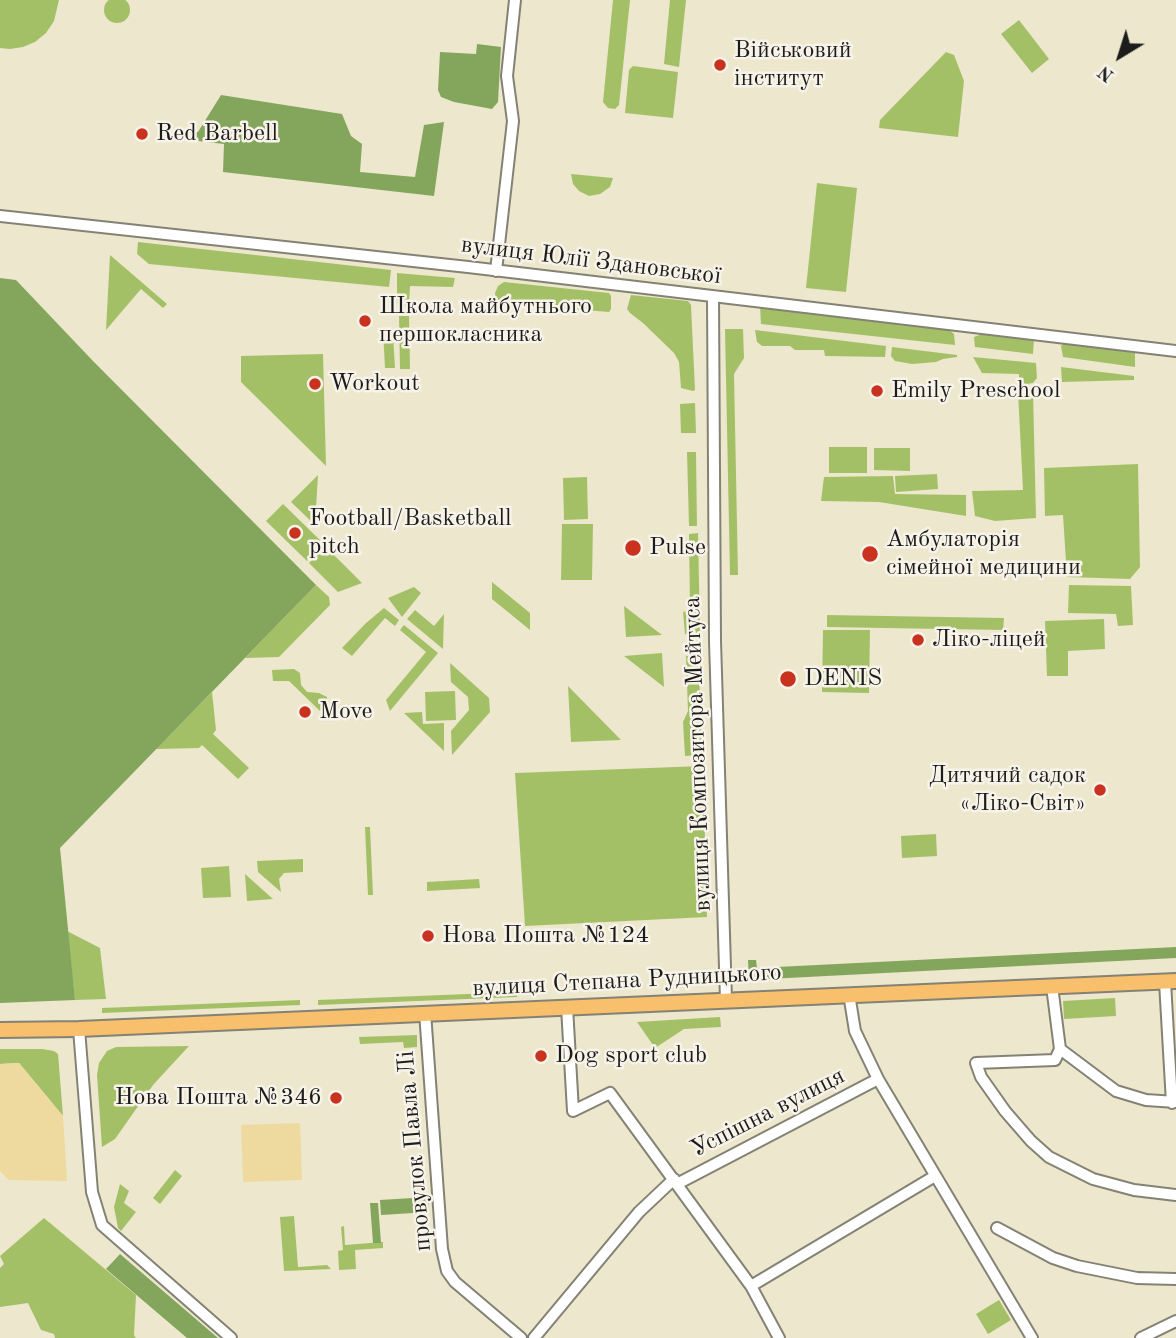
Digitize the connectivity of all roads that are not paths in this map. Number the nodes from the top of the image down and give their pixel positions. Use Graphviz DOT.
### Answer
graph roads {
  1 [pos="515,0"];
  2 [pos="0,216"];
  3 [pos="496,271"];
  4 [pos="713,297"];
  5 [pos="1176,351"];
  6 [pos="1171,981"];
  7 [pos="1052,986"];
  8 [pos="849,994"];
  9 [pos="726,1000"];
  10 [pos="425,1012"];
  11 [pos="567,1014"];
  12 [pos="79,1029"];
  13 [pos="0,1030"];
  14 [pos="1060,1049"];
  15 [pos="878,1079"];
  16 [pos="1174,1103"];
  17 [pos="935,1176"];
  18 [pos="675,1182"];
  19 [pos="1176,1195"];
  20 [pos="997,1228"];
  21 [pos="1176,1279"];
  22 [pos="751,1286"];
  23 [pos="1176,1321"];
  24 [pos="231,1338"];
  25 [pos="521,1338"];
  26 [pos="534,1338"];
  27 [pos="779,1338"];
  28 [pos="1032,1338"];
  29 [pos="1141,1338"];
  1 -- 3 [label="street"];
  2 -- 3 [label="street, вулиця Юлії Здановської"];
  3 -- 4 [label="street, вулиця Юлії Здановської"];
  4 -- 5 [label="street, вулиця Юлії Здановської"];
  4 -- 9 [label="street, вулиця Композитора Мейтуса"];
  6 -- 7 [label="main road, вулиця Степана Рудницького"];
  6 -- 16 [label="street"];
  7 -- 8 [label="main road, вулиця Степана Рудницького"];
  7 -- 14 [label="street"];
  8 -- 9 [label="main road, вулиця Степана Рудницького"];
  8 -- 15 [label="street"];
  9 -- 11 [label="main road, вулиця Степана Рудницького"];
  10 -- 11 [label="main road, вулиця Степана Рудницького"];
  10 -- 12 [label="main road, вулиця Степана Рудницького"];
  10 -- 25 [label="street, провулок Павла Лі"];
  11 -- 18 [label="street"];
  12 -- 13 [label="main road, вулиця Степана Рудницького"];
  12 -- 24 [label="street"];
  14 -- 16 [label="street"];
  14 -- 19 [label="street"];
  15 -- 17 [label="street"];
  15 -- 18 [label="street, Успішна вулиця"];
  17 -- 22 [label="street"];
  17 -- 28 [label="street"];
  18 -- 22 [label="street"];
  18 -- 26 [label="street, Успішна вулиця"];
  20 -- 21 [label="street"];
  22 -- 27 [label="street"];
  23 -- 29 [label="street"];
}
